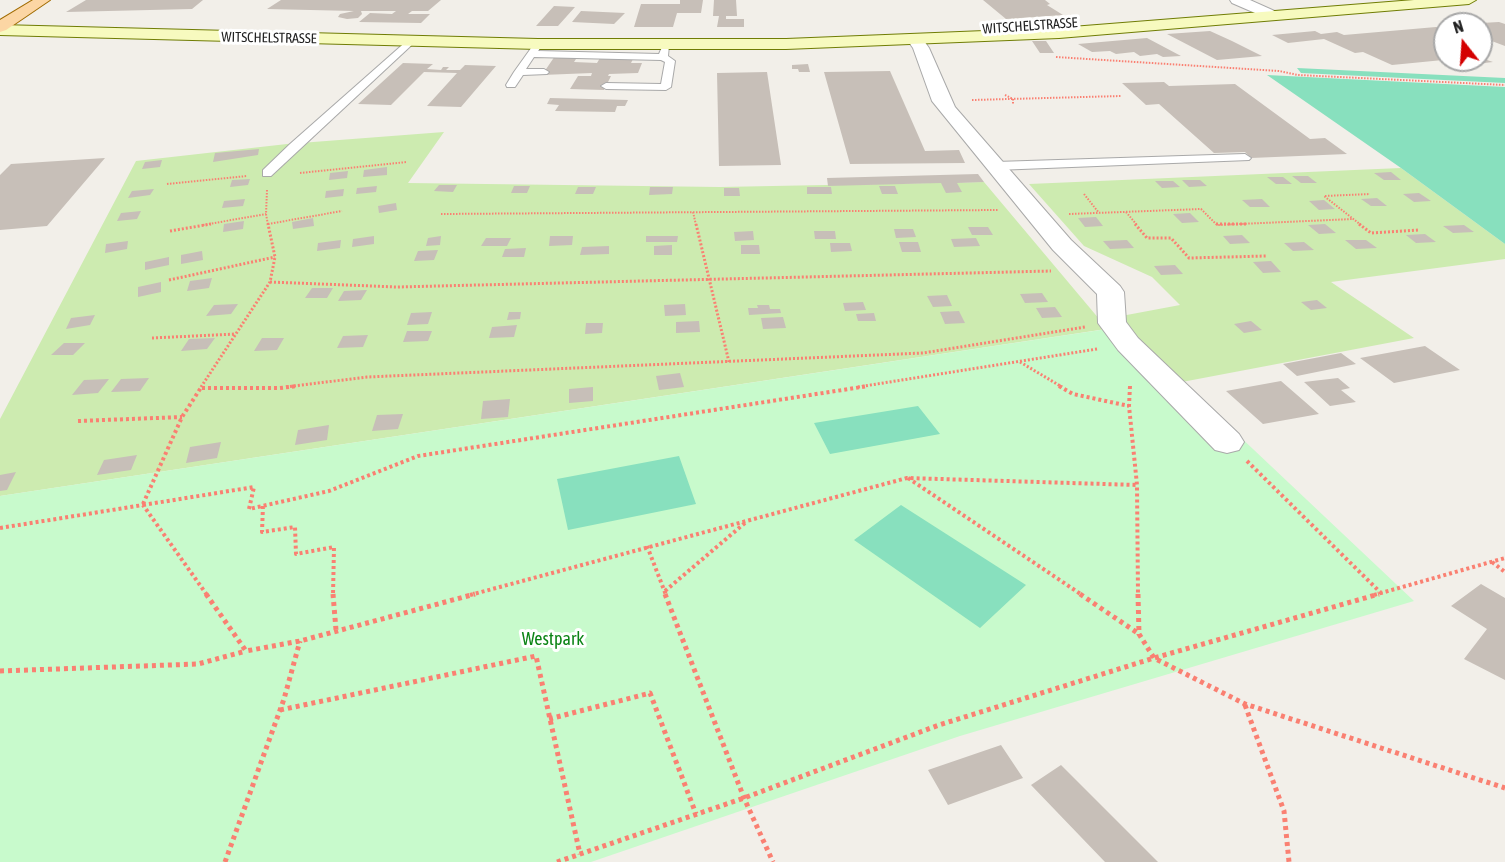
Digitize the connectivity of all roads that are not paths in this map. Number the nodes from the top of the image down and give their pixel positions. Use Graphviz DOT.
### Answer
graph roads {
  1 [pos="18,0"];
  2 [pos="43,0"];
  3 [pos="1237,0"];
  4 [pos="1380,0"];
  5 [pos="1469,0"];
  6 [pos="1414,2"];
  7 [pos="1257,9"];
  8 [pos="1274,16"];
  9 [pos="3,21"];
  10 [pos="288,28"];
  11 [pos="273,38"];
  12 [pos="412,41"];
  13 [pos="916,41"];
  14 [pos="672,46"];
  15 [pos="531,55"];
  16 [pos="511,85"];
  17 [pos="1245,158"];
  18 [pos="996,166"];
  19 [pos="267,175"];
  20 [pos="1227,442"];
  1 -- 9 [label="main road"];
  2 -- 9 [label="main road"];
  3 -- 7 [label="street"];
  4 -- 7 [label="street, WITSCHELSTRASSE"];
  5 -- 6 [label="street, WITSCHELSTRASSE"];
  6 -- 8 [label="street, WITSCHELSTRASSE"];
  7 -- 8 [label="street"];
  7 -- 14 [label="street, WITSCHELSTRASSE"];
  8 -- 13 [label="street, WITSCHELSTRASSE"];
  9 -- 10 [label="street, WITSCHELSTRASSE"];
  9 -- 11 [label="street, WITSCHELSTRASSE"];
  10 -- 11 [label="street"];
  10 -- 15 [label="street, WITSCHELSTRASSE"];
  11 -- 12 [label="street, WITSCHELSTRASSE"];
  12 -- 15 [label="street, WITSCHELSTRASSE"];
  12 -- 19 [label="lane"];
  13 -- 14 [label="street, WITSCHELSTRASSE"];
  13 -- 18 [label="street"];
  14 -- 14 [label="lane"];
  14 -- 15 [label="street, WITSCHELSTRASSE"];
  14 -- 15 [label="lane"];
  15 -- 15 [label="lane"];
  15 -- 16 [label="lane"];
  17 -- 18 [label="lane"];
  18 -- 20 [label="street"];
}
